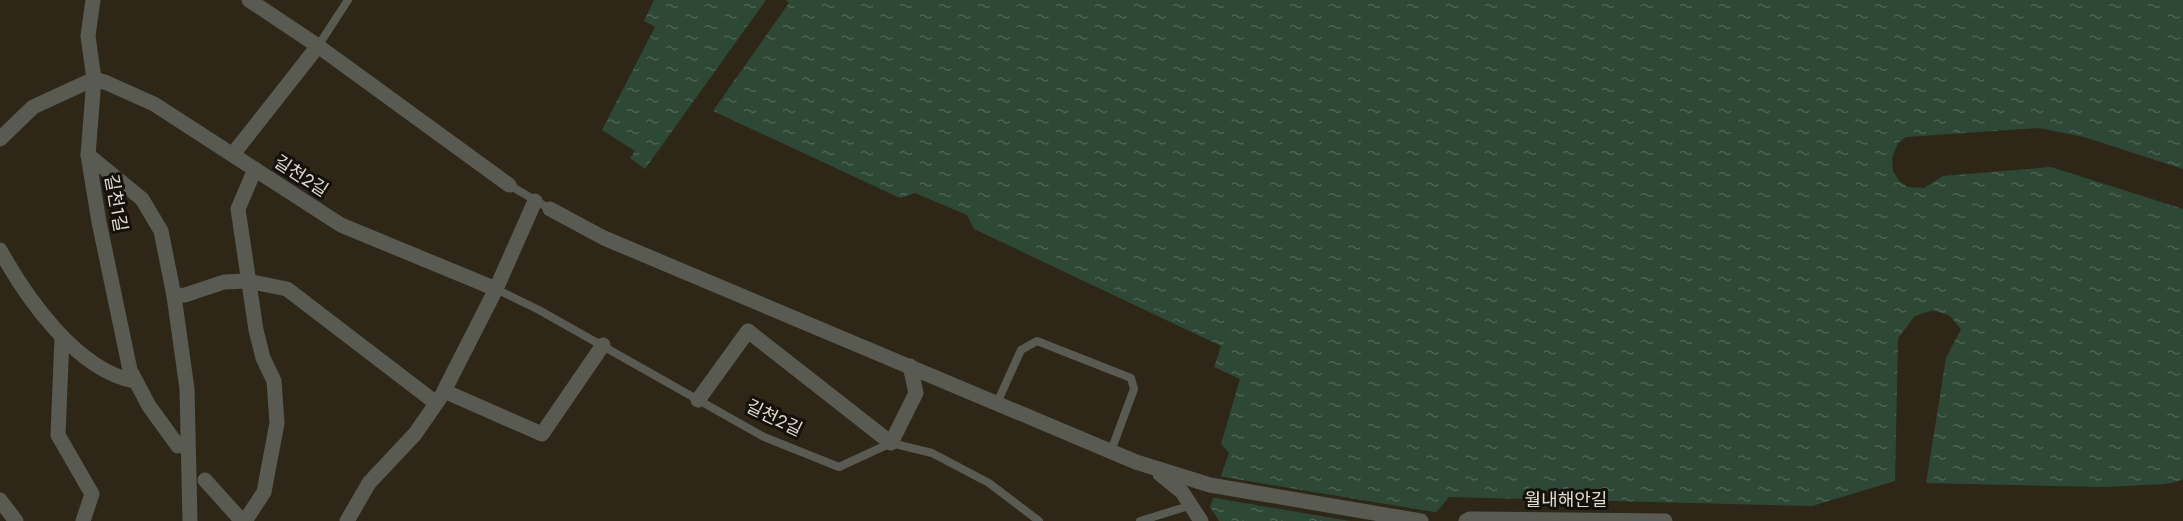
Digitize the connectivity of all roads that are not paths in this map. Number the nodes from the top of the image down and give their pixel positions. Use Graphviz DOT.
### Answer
graph roads {
  1 [pos="93,0"];
  2 [pos="249,0"];
  3 [pos="348,0"];
  4 [pos="318,46"];
  5 [pos="94,79"];
  6 [pos="1,137"];
  7 [pos="233,154"];
  8 [pos="88,155"];
  9 [pos="255,169"];
  10 [pos="510,185"];
  11 [pos="534,201"];
  12 [pos="550,209"];
  13 [pos="0,250"];
  14 [pos="247,281"];
  15 [pos="496,289"];
  16 [pos="174,296"];
  17 [pos="62,338"];
  18 [pos="603,345"];
  19 [pos="910,366"];
  20 [pos="134,381"];
  21 [pos="440,397"];
  22 [pos="698,400"];
  23 [pos="997,403"];
  24 [pos="891,442"];
  25 [pos="178,446"];
  26 [pos="1111,451"];
  27 [pos="190,462"];
  28 [pos="1136,462"];
  29 [pos="205,480"];
  30 [pos="0,500"];
  31 [pos="1192,506"];
  32 [pos="1621,520"];
  33 [pos="16,521"];
  34 [pos="83,521"];
  35 [pos="190,521"];
  36 [pos="244,521"];
  37 [pos="347,521"];
  38 [pos="1039,521"];
  39 [pos="1140,521"];
  40 [pos="1201,521"];
  41 [pos="1420,521"];
  42 [pos="1467,521"];
  43 [pos="1665,521"];
  1 -- 5 [label="street, 길천1길"];
  2 -- 4 [label="street"];
  3 -- 4 [label="lane"];
  4 -- 7 [label="street"];
  4 -- 10 [label="street"];
  5 -- 6 [label="street"];
  5 -- 7 [label="street, 길천2길"];
  5 -- 8 [label="street, 길천1길"];
  7 -- 9 [label="street, 길천2길"];
  8 -- 16 [label="street"];
  8 -- 20 [label="street, 길천1길"];
  9 -- 14 [label="street"];
  9 -- 15 [label="street, 길천2길"];
  10 -- 11 [label="lane"];
  11 -- 12 [label="lane"];
  11 -- 15 [label="street"];
  12 -- 19 [label="street"];
  13 -- 17 [label="street"];
  14 -- 16 [label="street"];
  14 -- 21 [label="street"];
  14 -- 36 [label="street"];
  15 -- 18 [label="lane, 길천2길"];
  15 -- 21 [label="street"];
  16 -- 27 [label="street"];
  17 -- 20 [label="street"];
  17 -- 34 [label="street"];
  18 -- 21 [label="street"];
  18 -- 22 [label="lane, 길천2길"];
  19 -- 23 [label="street"];
  19 -- 24 [label="street"];
  20 -- 25 [label="street, 길천1길"];
  21 -- 37 [label="street"];
  22 -- 24 [label="lane, 길천2길"];
  22 -- 24 [label="street"];
  23 -- 26 [label="street"];
  23 -- 26 [label="lane"];
  24 -- 38 [label="lane"];
  25 -- 27 [label="lane"];
  26 -- 28 [label="street"];
  27 -- 29 [label="lane"];
  27 -- 35 [label="street"];
  28 -- 31 [label="street"];
  28 -- 41 [label="street"];
  29 -- 36 [label="street"];
  30 -- 33 [label="street"];
  31 -- 39 [label="lane"];
  31 -- 40 [label="street"];
  32 -- 42 [label="street, 월내해안길"];
  32 -- 43 [label="street, 월내해안길"];
}
